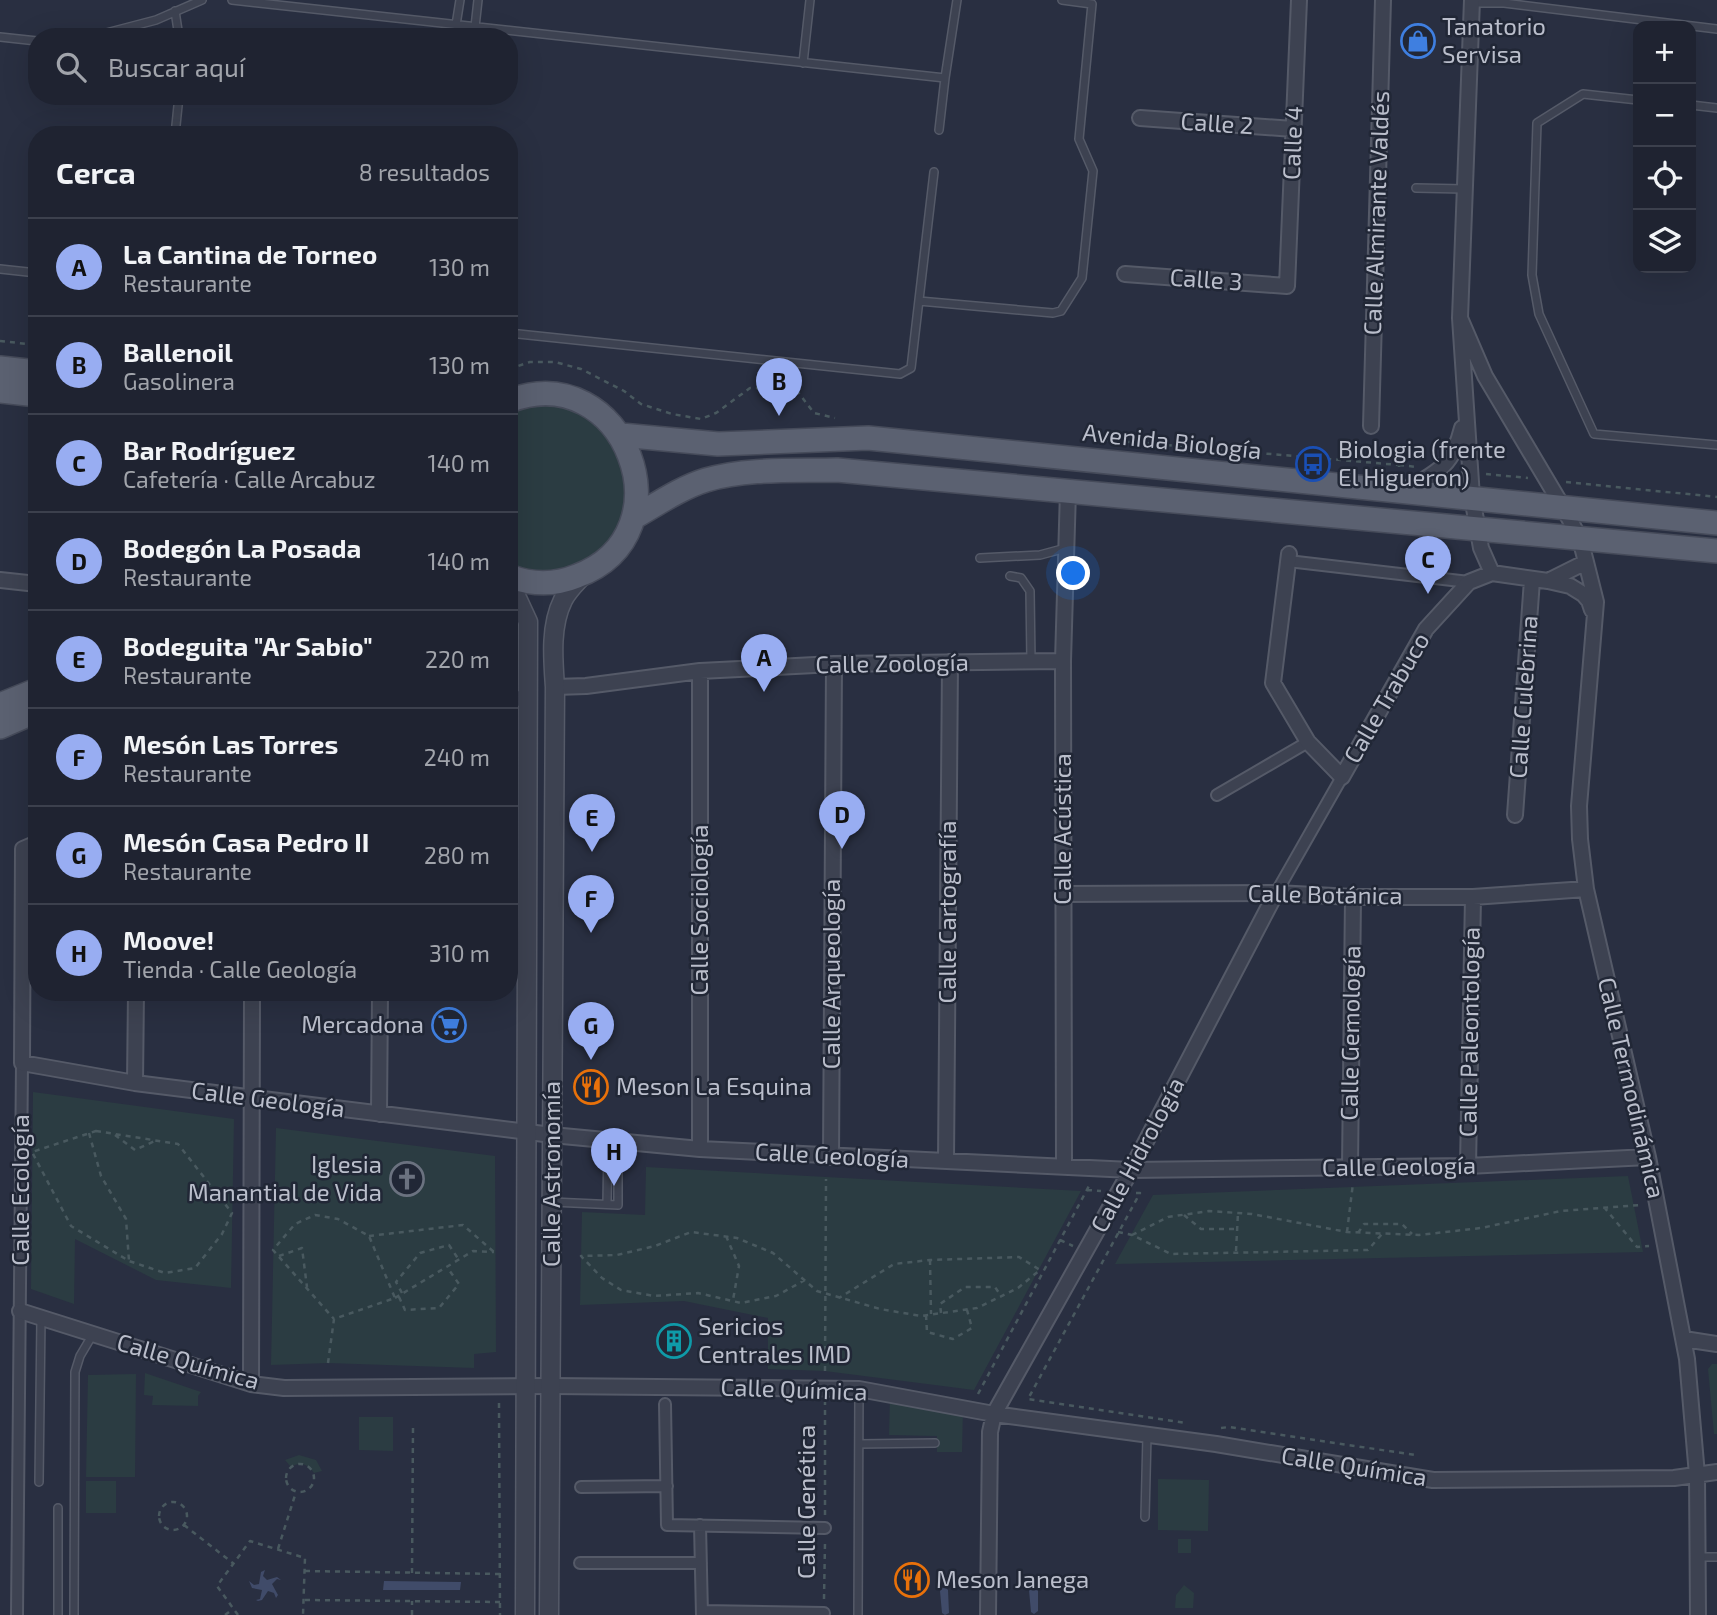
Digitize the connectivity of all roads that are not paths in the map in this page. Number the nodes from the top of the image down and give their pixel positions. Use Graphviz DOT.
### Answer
graph roads {
  1 [pos="202,0"];
  2 [pos="232,0"];
  3 [pos="460,0"];
  4 [pos="478,0"];
  5 [pos="810,0"];
  6 [pos="957,0"];
  7 [pos="1062,0"];
  8 [pos="1299,0"];
  9 [pos="1383,0"];
  10 [pos="1078,1"];
  11 [pos="1472,1"];
  12 [pos="274,2"];
  13 [pos="175,11"];
  14 [pos="456,24"];
  15 [pos="475,27"];
  16 [pos="125,28"];
  17 [pos="178,28"];
  18 [pos="484,28"];
  19 [pos="1717,29"];
  20 [pos="518,32"];
  21 [pos="0,37"];
  22 [pos="28,40"];
  23 [pos="803,63"];
  24 [pos="945,78"];
  25 [pos="1633,99"];
  26 [pos="178,105"];
  27 [pos="1696,106"];
  28 [pos="1717,108"];
  29 [pos="1140,118"];
  30 [pos="176,126"];
  31 [pos="939,130"];
  32 [pos="1293,130"];
  33 [pos="934,172"];
  34 [pos="1416,188"];
  35 [pos="1464,189"];
  36 [pos="0,269"];
  37 [pos="28,272"];
  38 [pos="1125,274"];
  39 [pos="1287,286"];
  40 [pos="919,301"];
  41 [pos="1460,318"];
  42 [pos="518,333"];
  43 [pos="0,368"];
  44 [pos="28,371"];
  45 [pos="0,391"];
  46 [pos="28,394"];
  47 [pos="518,398"];
  48 [pos="1465,412"];
  49 [pos="1371,426"];
  50 [pos="621,435"];
  51 [pos="1717,445"];
  52 [pos="1068,491"];
  53 [pos="1404,491"];
  54 [pos="1472,497"];
  55 [pos="1564,509"];
  56 [pos="633,518"];
  57 [pos="1717,523"];
  58 [pos="1477,529"];
  59 [pos="1580,539"];
  60 [pos="1066,548"];
  61 [pos="1717,551"];
  62 [pos="980,558"];
  63 [pos="1288,558"];
  64 [pos="1586,562"];
  65 [pos="1492,573"];
  66 [pos="584,574"];
  67 [pos="1010,576"];
  68 [pos="518,578"];
  69 [pos="0,580"];
  70 [pos="1532,580"];
  71 [pos="1548,581"];
  72 [pos="1469,582"];
  73 [pos="28,583"];
  74 [pos="518,600"];
  75 [pos="1594,629"];
  76 [pos="950,662"];
  77 [pos="1031,662"];
  78 [pos="1063,662"];
  79 [pos="834,664"];
  80 [pos="700,671"];
  81 [pos="555,687"];
  82 [pos="28,694"];
  83 [pos="528,696"];
  84 [pos="518,699"];
  85 [pos="0,705"];
  86 [pos="28,715"];
  87 [pos="0,727"];
  88 [pos="1308,742"];
  89 [pos="1342,777"];
  90 [pos="1217,795"];
  91 [pos="1515,815"];
  92 [pos="1587,889"];
  93 [pos="1276,893"];
  94 [pos="1064,894"];
  95 [pos="1353,897"];
  96 [pos="1473,897"];
  97 [pos="28,900"];
  98 [pos="136,1001"];
  99 [pos="253,1001"];
  100 [pos="380,1001"];
  101 [pos="22,1063"];
  102 [pos="135,1083"];
  103 [pos="252,1097"];
  104 [pos="379,1114"];
  105 [pos="527,1132"];
  106 [pos="552,1135"];
  107 [pos="613,1141"];
  108 [pos="700,1149"];
  109 [pos="831,1157"];
  110 [pos="1648,1157"];
  111 [pos="946,1161"];
  112 [pos="1064,1167"];
  113 [pos="1468,1167"];
  114 [pos="1131,1170"];
  115 [pos="1352,1174"];
  116 [pos="551,1202"];
  117 [pos="20,1311"];
  118 [pos="41,1318"];
  119 [pos="93,1334"];
  120 [pos="1684,1339"];
  121 [pos="1717,1344"];
  122 [pos="251,1384"];
  123 [pos="551,1386"];
  124 [pos="528,1387"];
  125 [pos="859,1389"];
  126 [pos="666,1404"];
  127 [pos="994,1415"];
  128 [pos="1147,1435"];
  129 [pos="935,1443"];
  130 [pos="859,1444"];
  131 [pos="1717,1472"];
  132 [pos="1697,1475"];
  133 [pos="39,1482"];
  134 [pos="667,1486"];
  135 [pos="581,1487"];
  136 [pos="58,1508"];
  137 [pos="1144,1517"];
  138 [pos="700,1525"];
  139 [pos="825,1528"];
  140 [pos="1698,1557"];
  141 [pos="1717,1557"];
  142 [pos="580,1563"];
  143 [pos="701,1563"];
  144 [pos="702,1613"];
  145 [pos="824,1613"];
  146 [pos="17,1615"];
  147 [pos="58,1615"];
  148 [pos="75,1615"];
  149 [pos="525,1615"];
  150 [pos="549,1615"];
  151 [pos="858,1615"];
  152 [pos="988,1615"];
  153 [pos="1698,1615"];
  1 -- 13 [label="lane"];
  2 -- 12 [label="lane"];
  3 -- 14 [label="lane"];
  4 -- 15 [label="lane"];
  5 -- 23 [label="lane"];
  6 -- 24 [label="lane"];
  7 -- 10 [label="lane"];
  8 -- 32 [label="street, Calle 4"];
  9 -- 49 [label="street, Calle Almirante Valdés"];
  10 -- 40 [label="lane"];
  11 -- 19 [label="lane"];
  11 -- 35 [label="street"];
  12 -- 14 [label="lane"];
  13 -- 16 [label="lane"];
  13 -- 17 [label="lane"];
  14 -- 15 [label="lane"];
  15 -- 18 [label="lane"];
  20 -- 23 [label="lane"];
  21 -- 22 [label="lane"];
  23 -- 24 [label="lane"];
  24 -- 31 [label="lane"];
  25 -- 51 [label="lane"];
  26 -- 30 [label="lane"];
  27 -- 28 [label="lane"];
  29 -- 32 [label="street, Calle 2"];
  32 -- 39 [label="street, Calle 4"];
  33 -- 40 [label="lane"];
  34 -- 35 [label="lane"];
  35 -- 41 [label="street"];
  36 -- 37 [label="lane"];
  38 -- 39 [label="street, Calle 3"];
  40 -- 42 [label="lane"];
  41 -- 48 [label="street"];
  41 -- 55 [label="street, Calle Termodinámica"];
  43 -- 44 [label="main road"];
  45 -- 46 [label="main road"];
  47 -- 50 [label="main road"];
  48 -- 53 [label="street"];
  48 -- 54 [label="street"];
  50 -- 53 [label="main road, Avenida Biología"];
  50 -- 56 [label="main road"];
  52 -- 56 [label="main road"];
  52 -- 58 [label="main road"];
  52 -- 60 [label="street, Calle Acústica"];
  53 -- 54 [label="main road, Avenida Biología"];
  54 -- 55 [label="main road, Avenida Biología"];
  54 -- 58 [label="street"];
  55 -- 57 [label="main road, Avenida Biología"];
  55 -- 59 [label="street, Calle Termodinámica"];
  56 -- 66 [label="main road"];
  58 -- 59 [label="main road"];
  58 -- 65 [label="street"];
  59 -- 61 [label="main road"];
  59 -- 64 [label="street, Calle Termodinámica"];
  60 -- 62 [label="lane"];
  60 -- 78 [label="street, Calle Acústica"];
  63 -- 72 [label="street"];
  63 -- 88 [label="street"];
  64 -- 71 [label="street"];
  64 -- 75 [label="street, Calle Termodinámica"];
  65 -- 70 [label="street"];
  65 -- 72 [label="street, Calle Trabuco"];
  66 -- 68 [label="main road"];
  66 -- 81 [label="street, Calle Astronomía"];
  67 -- 77 [label="lane"];
  69 -- 73 [label="street"];
  70 -- 71 [label="street"];
  70 -- 91 [label="street, Calle Culebrina"];
  71 -- 75 [label="street"];
  72 -- 89 [label="street, Calle Trabuco"];
  74 -- 83 [label="street, Calle Astronomía"];
  75 -- 92 [label="street, Calle Termodinámica"];
  76 -- 77 [label="street, Calle Zoología"];
  76 -- 79 [label="street, Calle Zoología"];
  76 -- 111 [label="street, Calle Cartografía"];
  77 -- 78 [label="street, Calle Zoología"];
  78 -- 94 [label="street, Calle Acústica"];
  79 -- 80 [label="street, Calle Zoología"];
  79 -- 109 [label="street, Calle Arqueología"];
  80 -- 81 [label="street, Calle Zoología"];
  80 -- 108 [label="street, Calle Sociología"];
  81 -- 106 [label="street, Calle Astronomía"];
  82 -- 85 [label="main road"];
  83 -- 84 [label="street"];
  83 -- 105 [label="street, Calle Astronomía"];
  86 -- 87 [label="main road"];
  88 -- 89 [label="street"];
  88 -- 90 [label="street"];
  89 -- 93 [label="street, Calle Trabuco"];
  92 -- 96 [label="street, Calle Botánica"];
  92 -- 110 [label="street, Calle Termodinámica"];
  93 -- 94 [label="street, Calle Botánica"];
  93 -- 95 [label="street, Calle Botánica"];
  93 -- 114 [label="street, Calle Hidrología"];
  94 -- 112 [label="street, Calle Acústica"];
  95 -- 96 [label="street, Calle Botánica"];
  95 -- 115 [label="street, Calle Gemología"];
  96 -- 113 [label="street, Calle Paleontología"];
  97 -- 101 [label="street, Calle Ecología"];
  98 -- 102 [label="street"];
  99 -- 103 [label="street"];
  100 -- 104 [label="street"];
  101 -- 102 [label="street, Calle Geología"];
  101 -- 117 [label="street, Calle Ecología"];
  102 -- 103 [label="street, Calle Geología"];
  103 -- 104 [label="street, Calle Geología"];
  103 -- 122 [label="street"];
  104 -- 105 [label="street, Calle Geología"];
  105 -- 106 [label="street, Calle Geología"];
  105 -- 124 [label="street, Calle Astronomía"];
  106 -- 107 [label="street, Calle Geología"];
  106 -- 116 [label="street, Calle Astronomía"];
  107 -- 108 [label="street, Calle Geología"];
  107 -- 116 [label="lane"];
  108 -- 109 [label="street, Calle Geología"];
  109 -- 111 [label="street, Calle Geología"];
  110 -- 113 [label="street, Calle Geología"];
  110 -- 120 [label="street, Calle Termodinámica"];
  111 -- 112 [label="street, Calle Geología"];
  112 -- 114 [label="street, Calle Geología"];
  113 -- 115 [label="street, Calle Geología"];
  114 -- 115 [label="street, Calle Geología"];
  114 -- 127 [label="street, Calle Hidrología"];
  116 -- 123 [label="street, Calle Astronomía"];
  117 -- 118 [label="street, Calle Química"];
  117 -- 146 [label="street, Calle Ecología"];
  118 -- 119 [label="street, Calle Química"];
  118 -- 133 [label="lane"];
  119 -- 122 [label="street, Calle Química"];
  119 -- 148 [label="lane"];
  120 -- 121 [label="street"];
  120 -- 132 [label="street, Calle Termodinámica"];
  122 -- 124 [label="street, Calle Química"];
  123 -- 124 [label="street, Calle Química"];
  123 -- 125 [label="street, Calle Química"];
  123 -- 150 [label="street, Calle Astronomía"];
  124 -- 149 [label="street, Calle Astronomía"];
  125 -- 127 [label="street, Calle Química"];
  125 -- 130 [label="lane"];
  126 -- 134 [label="street"];
  127 -- 128 [label="street, Calle Química"];
  127 -- 152 [label="street"];
  128 -- 132 [label="street, Calle Química"];
  128 -- 137 [label="lane"];
  129 -- 130 [label="lane"];
  130 -- 151 [label="lane"];
  131 -- 132 [label="street, Calle Química"];
  132 -- 140 [label="street, Calle Termodinámica"];
  134 -- 135 [label="street"];
  134 -- 138 [label="street"];
  136 -- 147 [label="lane"];
  138 -- 139 [label="street"];
  138 -- 143 [label="street"];
  140 -- 141 [label="lane"];
  140 -- 153 [label="street, Calle Termodinámica"];
  142 -- 143 [label="street"];
  143 -- 144 [label="street"];
  144 -- 145 [label="street"];
}
